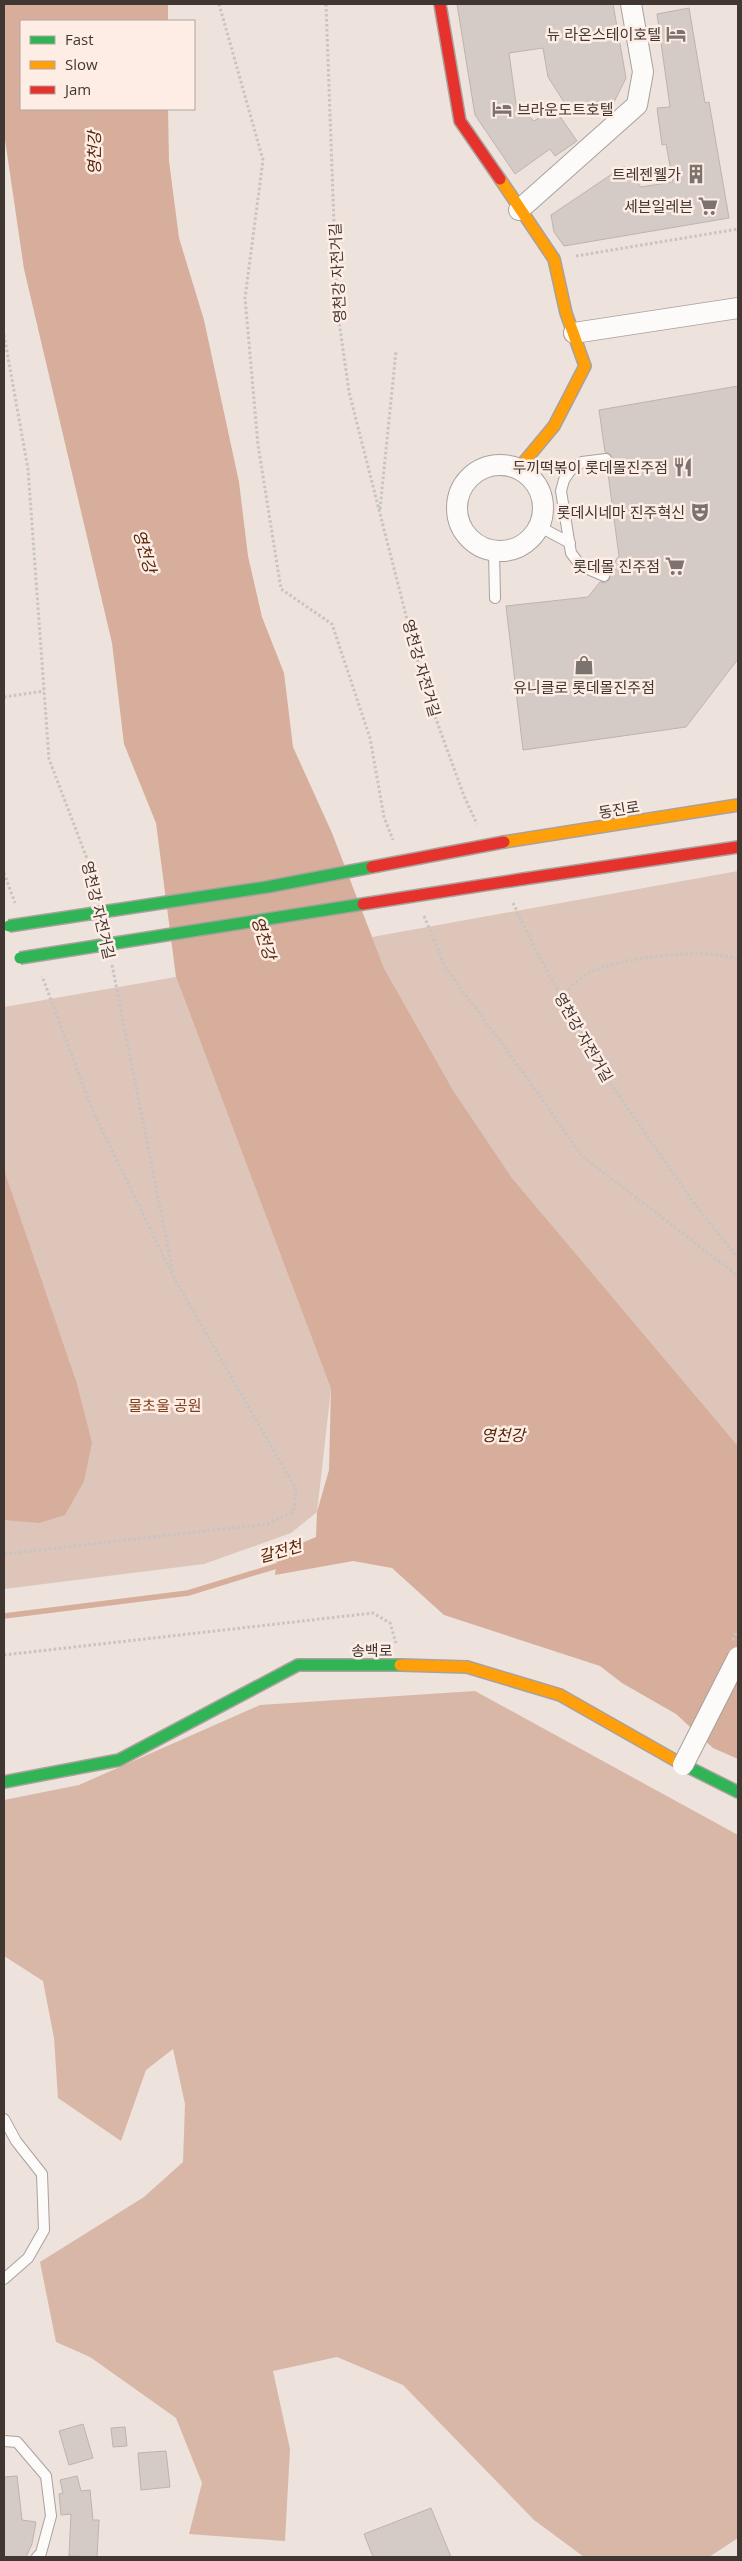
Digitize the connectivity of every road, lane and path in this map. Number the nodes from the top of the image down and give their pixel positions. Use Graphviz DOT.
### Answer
graph roads {
  1 [pos="219,4"];
  2 [pos="326,4"];
  3 [pos="440,4"];
  4 [pos="631,4"];
  5 [pos="519,210"];
  6 [pos="738,229"];
  7 [pos="575,256"];
  8 [pos="738,308"];
  9 [pos="574,333"];
  10 [pos="4,335"];
  11 [pos="396,351"];
  12 [pos="606,459"];
  13 [pos="518,468"];
  14 [pos="380,513"];
  15 [pos="540,527"];
  16 [pos="570,543"];
  17 [pos="494,551"];
  18 [pos="604,576"];
  19 [pos="495,598"];
  20 [pos="44,691"];
  21 [pos="4,697"];
  22 [pos="738,805"];
  23 [pos="480,830"];
  24 [pos="395,844"];
  25 [pos="738,847"];
  26 [pos="4,873"];
  27 [pos="98,897"];
  28 [pos="512,900"];
  29 [pos="17,909"];
  30 [pos="424,914"];
  31 [pos="7,926"];
  32 [pos="110,956"];
  33 [pos="16,959"];
  34 [pos="738,959"];
  35 [pos="41,973"];
  36 [pos="560,996"];
  37 [pos="738,1258"];
  38 [pos="738,1276"];
  39 [pos="174,1278"];
  40 [pos="4,1554"];
  41 [pos="4,1654"];
  42 [pos="738,1657"];
  43 [pos="403,1665"];
  44 [pos="683,1765"];
  45 [pos="4,1782"];
  46 [pos="738,1792"];
  47 [pos="4,2120"];
  48 [pos="4,2279"];
  49 [pos="4,2441"];
  50 [pos="37,2557"];
  1 -- 24 [label="path"];
  2 -- 14 [label="path, 영천강 자전거길"];
  3 -- 5 [label="street"];
  4 -- 5 [label="street"];
  5 -- 9 [label="street"];
  6 -- 7 [label="path"];
  8 -- 9 [label="street"];
  9 -- 13 [label="street"];
  10 -- 20 [label="path, 영천강 자전거길"];
  11 -- 14 [label="path"];
  12 -- 16 [label="lane"];
  13 -- 15 [label="street"];
  13 -- 17 [label="street"];
  14 -- 23 [label="path, 영천강 자전거길"];
  15 -- 16 [label="lane"];
  15 -- 17 [label="street"];
  16 -- 18 [label="lane"];
  17 -- 19 [label="lane"];
  20 -- 21 [label="path"];
  20 -- 27 [label="path, 영천강 자전거길"];
  22 -- 31 [label="street, 동진로, bridge"];
  25 -- 33 [label="street, bridge"];
  26 -- 29 [label="path"];
  28 -- 36 [label="path, 영천강 자전거길"];
  30 -- 38 [label="path"];
  32 -- 39 [label="path, 영천강 자전거길"];
  34 -- 36 [label="path"];
  35 -- 39 [label="path"];
  36 -- 37 [label="path, 영천강 자전거길"];
  39 -- 40 [label="path"];
  41 -- 43 [label="path"];
  42 -- 44 [label="street, bridge"];
  43 -- 44 [label="street, 송백로"];
  43 -- 45 [label="street, 송백로"];
  44 -- 46 [label="street, 송백로"];
  47 -- 48 [label="lane"];
  49 -- 50 [label="lane"];
}
